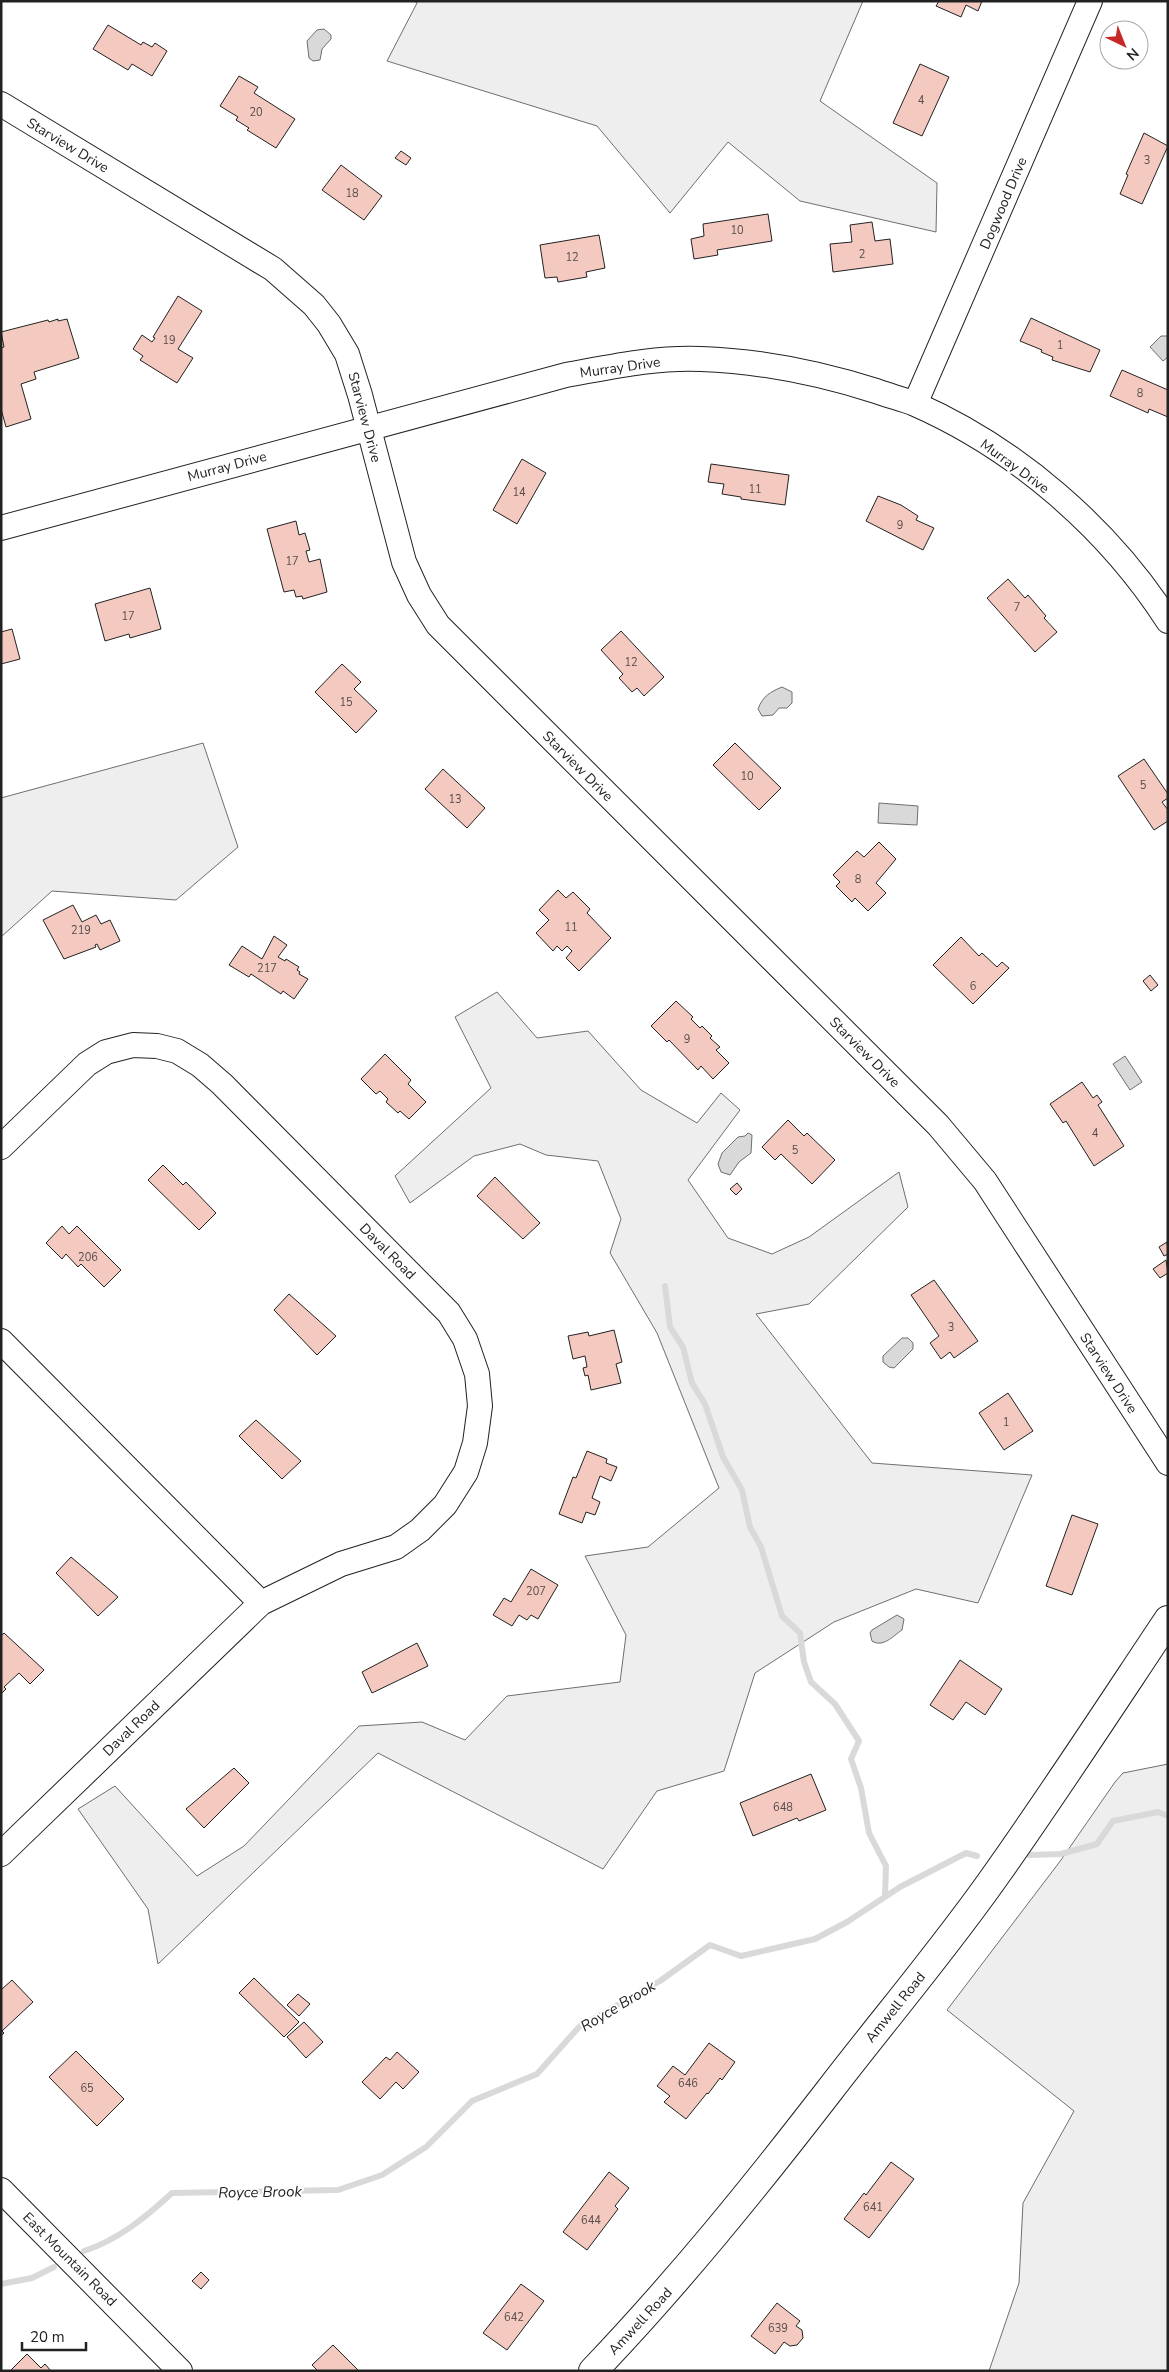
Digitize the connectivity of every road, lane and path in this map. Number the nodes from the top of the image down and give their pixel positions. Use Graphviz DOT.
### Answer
graph roads {
  1 [pos="1090,1"];
  2 [pos="1,104"];
  3 [pos="915,404"];
  4 [pos="369,427"];
  5 [pos="1,528"];
  6 [pos="1168,621"];
  7 [pos="1,1147"];
  8 [pos="1,1341"];
  9 [pos="1168,1464"];
  10 [pos="261,1603"];
  11 [pos="1168,1620"];
  12 [pos="1,1854"];
  13 [pos="1,2190"];
  14 [pos="180,2371"];
  15 [pos="593,2371"];
  1 -- 3 [label="street, Dogwood Drive"];
  2 -- 4 [label="street, Starview Drive"];
  3 -- 4 [label="street, Murray Drive"];
  3 -- 6 [label="street, Murray Drive"];
  4 -- 5 [label="street, Murray Drive"];
  4 -- 9 [label="street, Starview Drive"];
  7 -- 10 [label="street, Daval Road"];
  8 -- 10 [label="street"];
  10 -- 12 [label="street, Daval Road"];
  11 -- 15 [label="main road, Amwell Road"];
  13 -- 14 [label="street, East Mountain Road"];
}
